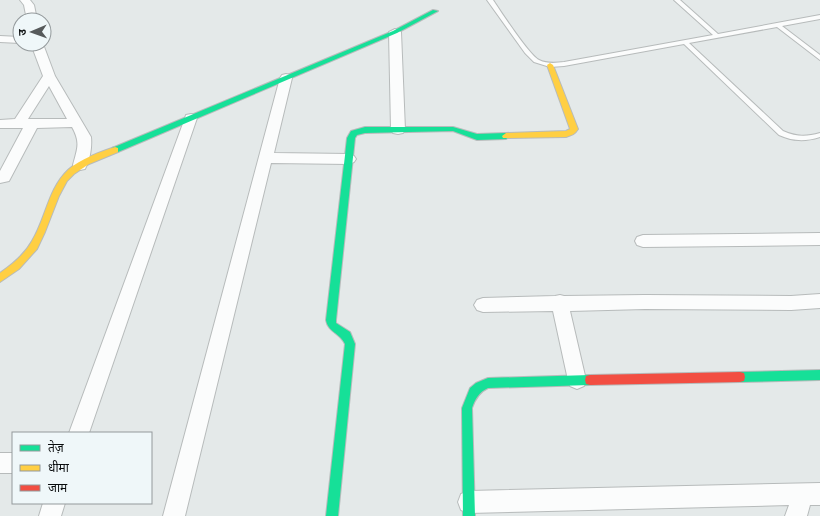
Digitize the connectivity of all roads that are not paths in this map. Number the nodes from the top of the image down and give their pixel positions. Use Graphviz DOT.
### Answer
graph roads {
  1 [pos="25,0"];
  2 [pos="490,0"];
  3 [pos="677,0"];
  4 [pos="435,11"];
  5 [pos="30,12"];
  6 [pos="820,17"];
  7 [pos="777,24"];
  8 [pos="395,32"];
  9 [pos="717,36"];
  10 [pos="0,39"];
  11 [pos="12,40"];
  12 [pos="685,42"];
  13 [pos="38,52"];
  14 [pos="820,58"];
  15 [pos="550,65"];
  16 [pos="49,76"];
  17 [pos="286,78"];
  18 [pos="191,118"];
  19 [pos="76,123"];
  20 [pos="0,124"];
  21 [pos="26,124"];
  22 [pos="398,130"];
  23 [pos="820,135"];
  24 [pos="265,158"];
  25 [pos="349,159"];
  26 [pos="80,165"];
  27 [pos="0,178"];
  28 [pos="820,239"];
  29 [pos="643,241"];
  30 [pos="0,278"];
  31 [pos="820,301"];
  32 [pos="560,302"];
  33 [pos="483,305"];
  34 [pos="820,375"];
  35 [pos="577,380"];
  36 [pos="79,432"];
  37 [pos="0,463"];
  38 [pos="12,464"];
  39 [pos="811,494"];
  40 [pos="54,504"];
  41 [pos="469,509"];
  42 [pos="50,516"];
  43 [pos="174,516"];
  44 [pos="332,516"];
  45 [pos="796,516"];
  1 -- 5 [label="street"];
  2 -- 15 [label="lane"];
  3 -- 9 [label="lane"];
  4 -- 8 [label="street"];
  6 -- 7 [label="lane"];
  7 -- 9 [label="lane"];
  7 -- 14 [label="lane"];
  8 -- 17 [label="street"];
  8 -- 22 [label="street"];
  9 -- 12 [label="lane"];
  10 -- 11 [label="street"];
  12 -- 15 [label="lane"];
  12 -- 23 [label="lane"];
  13 -- 16 [label="street"];
  15 -- 22 [label="street"];
  16 -- 19 [label="street"];
  16 -- 21 [label="street"];
  17 -- 18 [label="street"];
  17 -- 24 [label="street"];
  18 -- 26 [label="street"];
  18 -- 36 [label="street"];
  19 -- 21 [label="street"];
  19 -- 26 [label="street"];
  20 -- 21 [label="street"];
  21 -- 27 [label="street"];
  22 -- 25 [label="street"];
  24 -- 25 [label="street"];
  24 -- 43 [label="street"];
  25 -- 44 [label="street"];
  26 -- 30 [label="street"];
  28 -- 29 [label="street"];
  31 -- 32 [label="street"];
  32 -- 33 [label="street"];
  32 -- 35 [label="street"];
  34 -- 35 [label="street"];
  35 -- 41 [label="street"];
  37 -- 38 [label="street"];
  39 -- 41 [label="street"];
  39 -- 45 [label="street"];
  40 -- 42 [label="street"];
}
